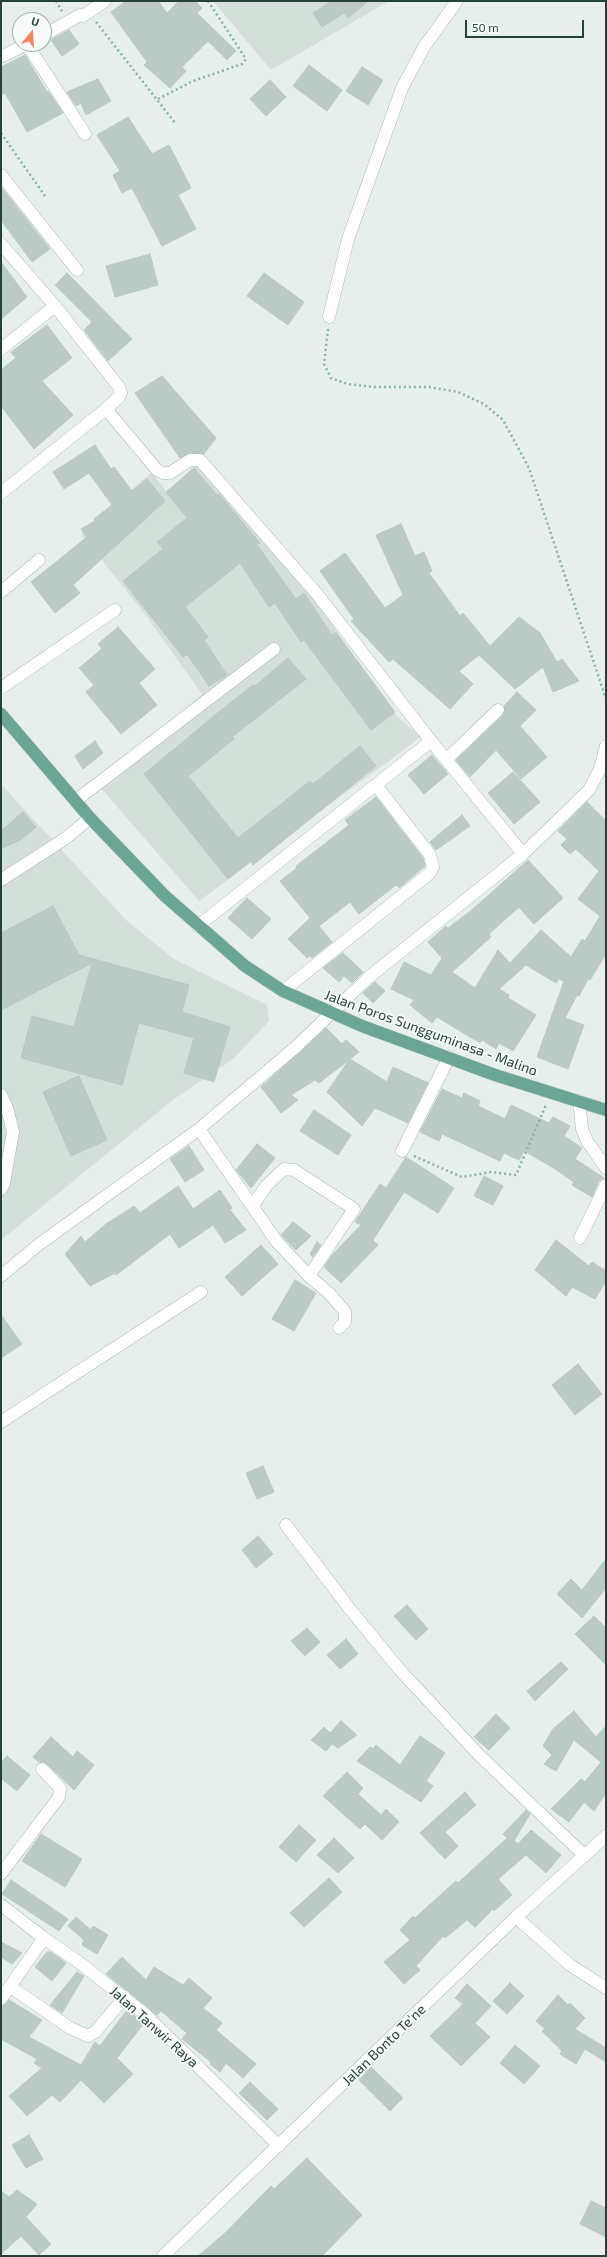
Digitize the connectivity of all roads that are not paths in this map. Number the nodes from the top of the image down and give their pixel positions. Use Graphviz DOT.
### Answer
graph roads {
  1 [pos="105,1"];
  2 [pos="457,1"];
  3 [pos="52,31"];
  4 [pos="12,52"];
  5 [pos="32,52"];
  6 [pos="1,57"];
  7 [pos="84,134"];
  8 [pos="1,175"];
  9 [pos="3,251"];
  10 [pos="77,270"];
  11 [pos="55,306"];
  12 [pos="329,317"];
  13 [pos="1,348"];
  14 [pos="106,409"];
  15 [pos="1,493"];
  16 [pos="39,560"];
  17 [pos="1,592"];
  18 [pos="114,610"];
  19 [pos="274,649"];
  20 [pos="1,688"];
  21 [pos="498,710"];
  22 [pos="1,714"];
  23 [pos="431,741"];
  24 [pos="606,746"];
  25 [pos="446,759"];
  26 [pos="603,772"];
  27 [pos="376,785"];
  28 [pos="75,801"];
  29 [pos="90,818"];
  30 [pos="523,854"];
  31 [pos="1,880"];
  32 [pos="198,926"];
  33 [pos="284,992"];
  34 [pos="330,1013"];
  35 [pos="449,1057"];
  36 [pos="1,1095"];
  37 [pos="579,1101"];
  38 [pos="606,1110"];
  39 [pos="199,1129"];
  40 [pos="402,1151"];
  41 [pos="606,1168"];
  42 [pos="606,1185"];
  43 [pos="1,1189"];
  44 [pos="252,1205"];
  45 [pos="580,1238"];
  46 [pos="1,1276"];
  47 [pos="309,1276"];
  48 [pos="201,1292"];
  49 [pos="339,1328"];
  50 [pos="1,1422"];
  51 [pos="286,1525"];
  52 [pos="42,1769"];
  53 [pos="606,1836"];
  54 [pos="585,1856"];
  55 [pos="1,1874"];
  56 [pos="1,1905"];
  57 [pos="516,1917"];
  58 [pos="44,1938"];
  59 [pos="606,1988"];
  60 [pos="5,1991"];
  61 [pos="125,1997"];
  62 [pos="279,2146"];
  63 [pos="163,2256"];
  1 -- 3 [label="street"];
  2 -- 12 [label="street"];
  4 -- 6 [label="street"];
  5 -- 7 [label="street"];
  8 -- 10 [label="street"];
  9 -- 11 [label="street"];
  11 -- 13 [label="street"];
  11 -- 14 [label="street"];
  14 -- 15 [label="street"];
  14 -- 23 [label="street"];
  16 -- 17 [label="street"];
  18 -- 20 [label="street"];
  19 -- 28 [label="street"];
  21 -- 25 [label="street"];
  22 -- 28 [label="main road, Jalan Poros Sungguminasa - Malino"];
  23 -- 25 [label="street"];
  23 -- 27 [label="street"];
  24 -- 26 [label="street"];
  25 -- 30 [label="street"];
  26 -- 30 [label="street"];
  27 -- 32 [label="street"];
  27 -- 33 [label="street"];
  28 -- 29 [label="main road, Jalan Poros Sungguminasa - Malino"];
  29 -- 31 [label="street"];
  29 -- 32 [label="main road, Jalan Poros Sungguminasa - Malino"];
  30 -- 34 [label="street"];
  32 -- 33 [label="main road, Jalan Poros Sungguminasa - Malino"];
  33 -- 34 [label="main road, Jalan Poros Sungguminasa - Malino"];
  34 -- 35 [label="main road, Jalan Poros Sungguminasa - Malino"];
  34 -- 39 [label="street"];
  35 -- 37 [label="main road, Jalan Poros Sungguminasa - Malino"];
  35 -- 40 [label="street"];
  36 -- 43 [label="street"];
  37 -- 38 [label="main road, Jalan Poros Sungguminasa - Malino"];
  37 -- 41 [label="street"];
  39 -- 44 [label="street"];
  39 -- 46 [label="street"];
  42 -- 45 [label="street"];
  44 -- 47 [label="street"];
  44 -- 47 [label="street"];
  47 -- 49 [label="street"];
  48 -- 50 [label="street"];
  51 -- 54 [label="street"];
  52 -- 55 [label="street"];
  53 -- 54 [label="street, Jalan Bonto Te'ne"];
  54 -- 57 [label="street, Jalan Bonto Te'ne"];
  56 -- 58 [label="street, Jalan Tanwir Raya"];
  57 -- 59 [label="street"];
  57 -- 62 [label="street, Jalan Bonto Te'ne"];
  58 -- 60 [label="street"];
  58 -- 61 [label="street, Jalan Tanwir Raya"];
  60 -- 61 [label="street"];
  61 -- 62 [label="street, Jalan Tanwir Raya"];
  62 -- 63 [label="street, Jalan Bonto Te'ne"];
}
